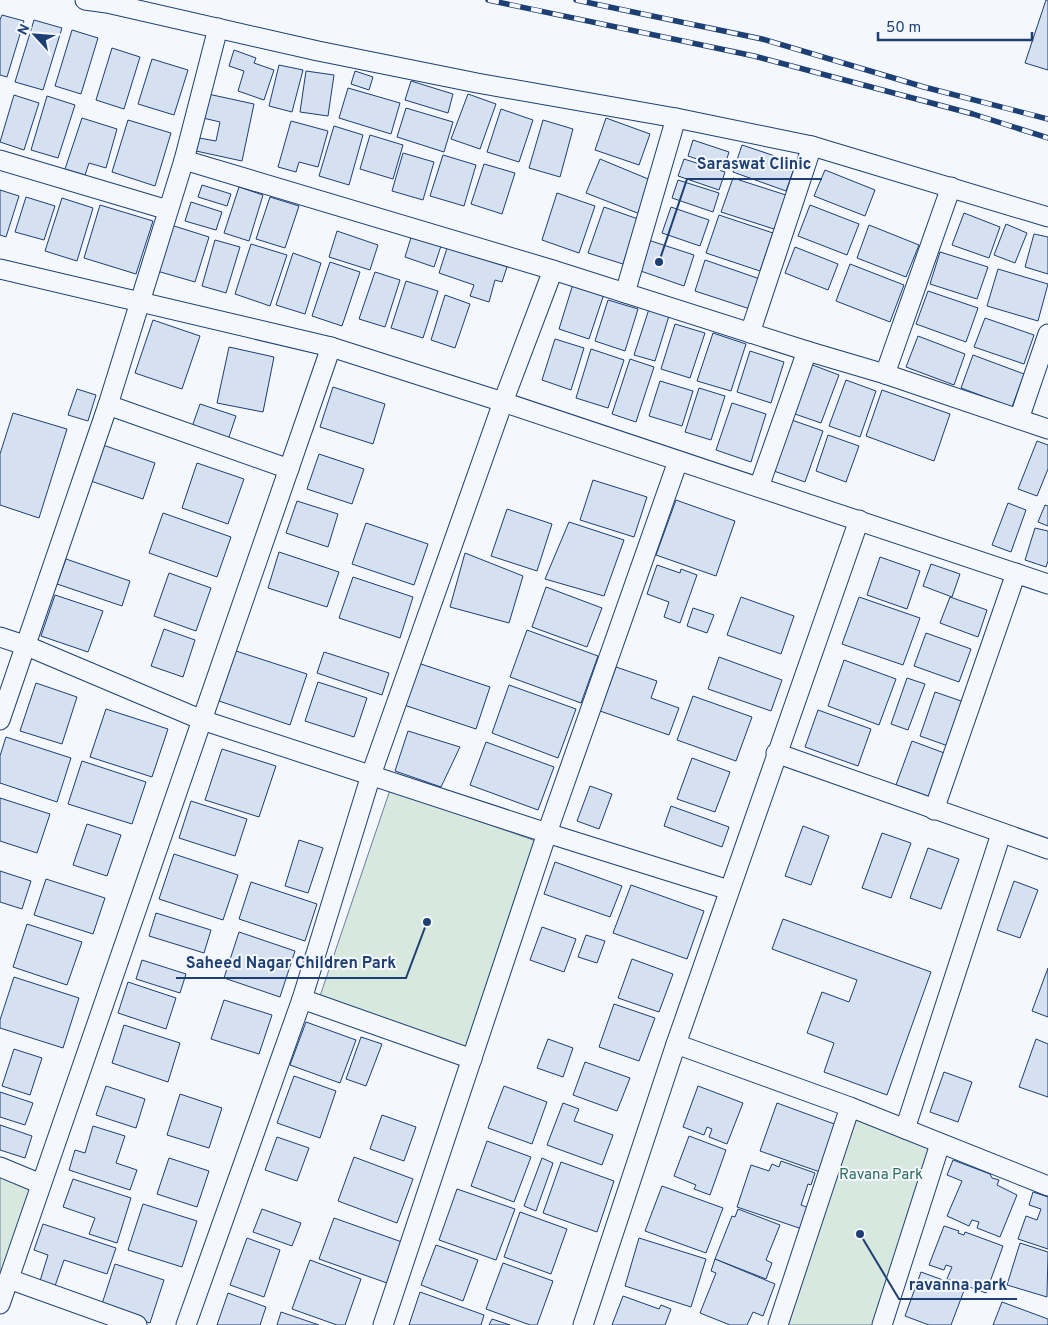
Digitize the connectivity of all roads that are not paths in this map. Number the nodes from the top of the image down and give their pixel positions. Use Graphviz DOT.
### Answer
graph roads {
  1 [pos="86,0"];
  2 [pos="218,28"];
  3 [pos="676,118"];
  4 [pos="812,146"];
  5 [pos="0,160"];
  6 [pos="184,160"];
  7 [pos="951,187"];
  8 [pos="168,210"];
  9 [pos="1048,218"];
  10 [pos="0,269"];
  11 [pos="553,270"];
  12 [pos="625,293"];
  13 [pos="139,303"];
  14 [pos="750,333"];
  15 [pos="1048,334"];
  16 [pos="331,348"];
  17 [pos="806,351"];
  18 [pos="885,374"];
  19 [pos="503,402"];
  20 [pos="108,405"];
  21 [pos="1019,419"];
  22 [pos="1048,428"];
  23 [pos="678,461"];
  24 [pos="289,468"];
  25 [pos="759,487"];
  26 [pos="859,520"];
  27 [pos="1016,573"];
  28 [pos="1048,584"];
  29 [pos="0,637"];
  30 [pos="27,646"];
  31 [pos="0,720"];
  32 [pos="202,720"];
  33 [pos="776,753"];
  34 [pos="371,775"];
  35 [pos="934,810"];
  36 [pos="547,833"];
  37 [pos="1001,834"];
  38 [pos="1046,843"];
  39 [pos="729,890"];
  40 [pos="302,1000"];
  41 [pos="676,1044"];
  42 [pos="472,1058"];
  43 [pos="850,1107"];
  44 [pos="905,1129"];
  45 [pos="940,1144"];
  46 [pos="0,1167"];
  47 [pos="41,1184"];
  48 [pos="1048,1186"];
  49 [pos="9,1279"];
  50 [pos="0,1304"];
  51 [pos="137,1325"];
  52 [pos="186,1325"];
  53 [pos="383,1325"];
  54 [pos="583,1325"];
  55 [pos="778,1325"];
  56 [pos="882,1325"];
  1 -- 2 [label="street"];
  2 -- 3 [label="street"];
  2 -- 6 [label="street"];
  3 -- 4 [label="street"];
  3 -- 12 [label="street"];
  4 -- 7 [label="street"];
  4 -- 14 [label="street"];
  5 -- 8 [label="street"];
  6 -- 8 [label="street"];
  6 -- 11 [label="street"];
  7 -- 9 [label="street"];
  7 -- 18 [label="street"];
  8 -- 13 [label="street"];
  10 -- 13 [label="street"];
  11 -- 12 [label="street"];
  11 -- 19 [label="street"];
  12 -- 14 [label="street"];
  13 -- 16 [label="street"];
  13 -- 20 [label="street"];
  14 -- 17 [label="street"];
  15 -- 21 [label="street"];
  16 -- 19 [label="street"];
  16 -- 24 [label="street"];
  17 -- 18 [label="street"];
  17 -- 25 [label="street"];
  18 -- 21 [label="street"];
  19 -- 23 [label="street"];
  19 -- 34 [label="street"];
  20 -- 24 [label="street"];
  20 -- 30 [label="street"];
  21 -- 22 [label="street"];
  23 -- 25 [label="street"];
  23 -- 36 [label="street"];
  24 -- 32 [label="street"];
  25 -- 26 [label="street"];
  26 -- 27 [label="street"];
  26 -- 33 [label="street"];
  27 -- 28 [label="street"];
  27 -- 35 [label="street"];
  29 -- 30 [label="street"];
  30 -- 31 [label="street"];
  30 -- 32 [label="street"];
  32 -- 34 [label="street"];
  32 -- 47 [label="street"];
  33 -- 35 [label="street"];
  33 -- 39 [label="street"];
  34 -- 36 [label="street"];
  34 -- 40 [label="street"];
  35 -- 37 [label="street"];
  36 -- 39 [label="street"];
  36 -- 42 [label="street"];
  37 -- 38 [label="street"];
  37 -- 44 [label="street"];
  39 -- 41 [label="street"];
  40 -- 42 [label="street"];
  40 -- 52 [label="street"];
  41 -- 43 [label="street"];
  41 -- 54 [label="street"];
  42 -- 53 [label="street"];
  43 -- 44 [label="street"];
  43 -- 55 [label="street"];
  44 -- 45 [label="street"];
  45 -- 48 [label="street"];
  45 -- 56 [label="street"];
  46 -- 47 [label="street"];
  47 -- 49 [label="street"];
  49 -- 50 [label="street"];
  49 -- 51 [label="street"];
}
